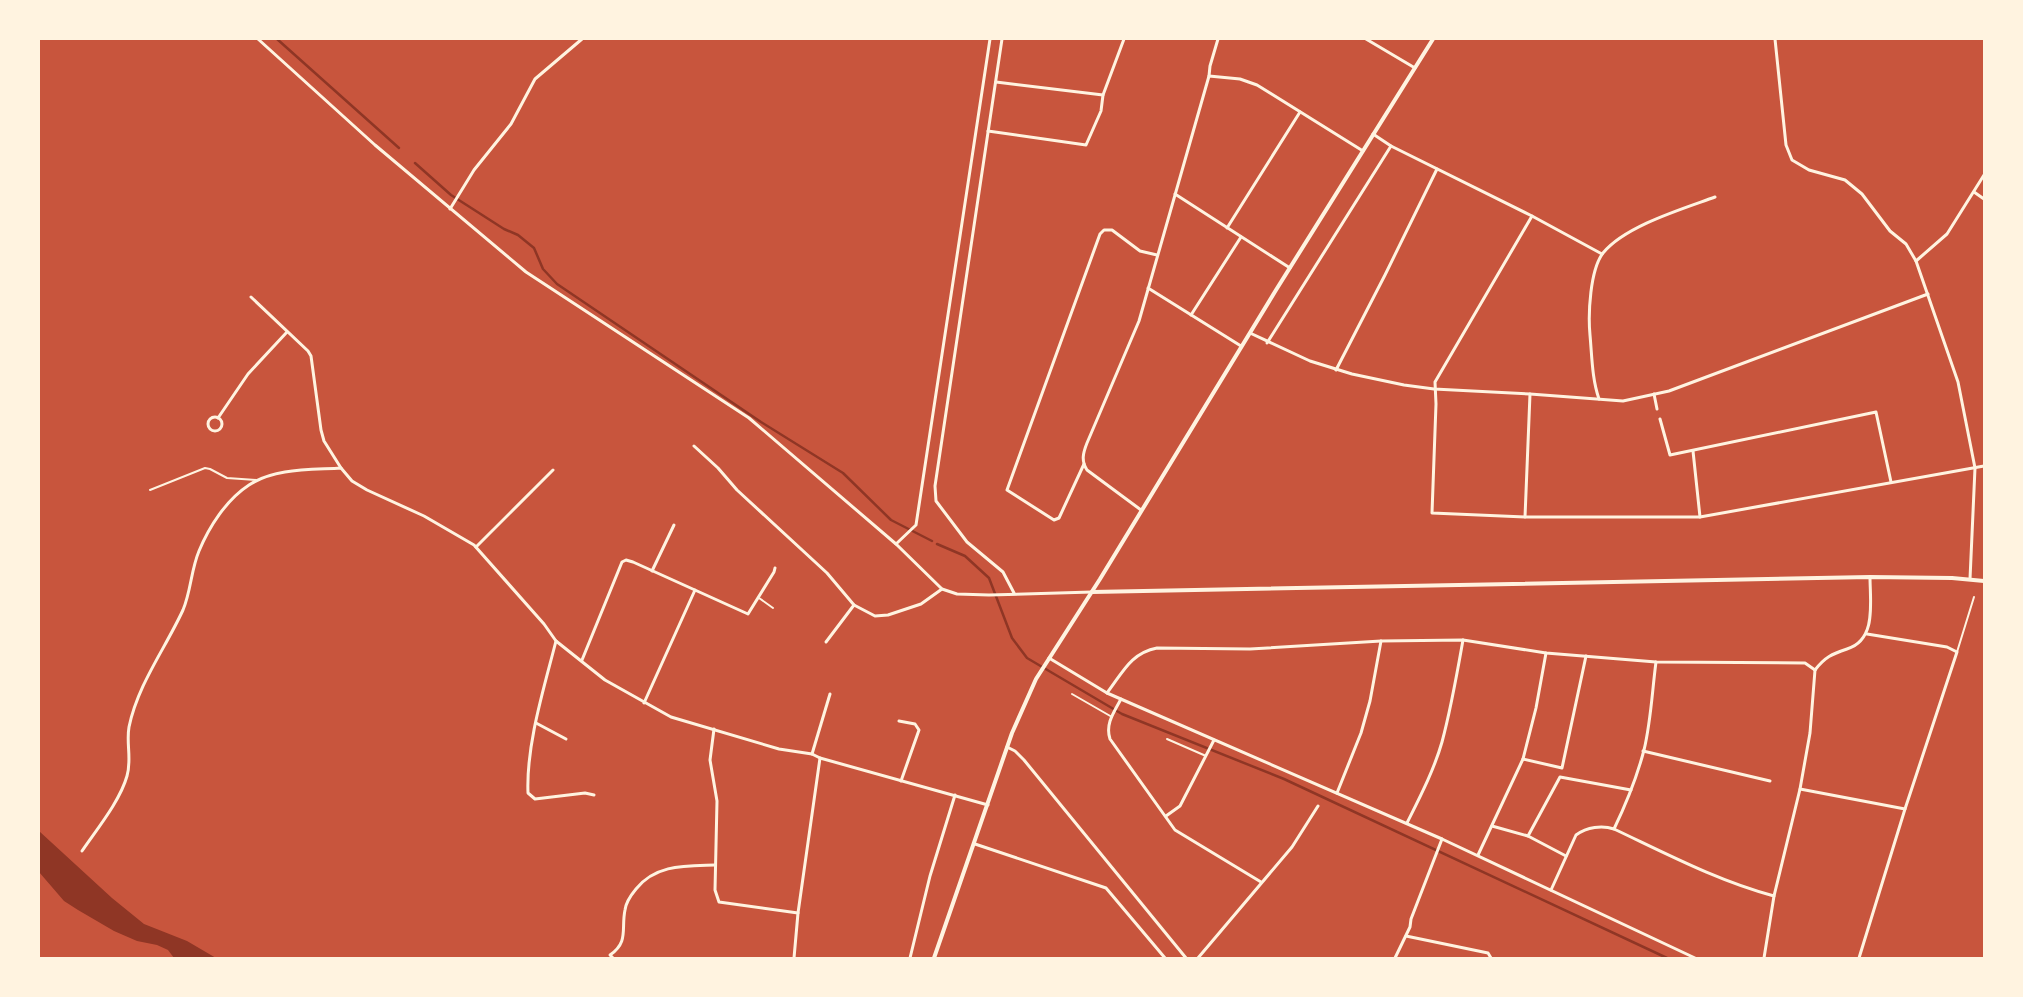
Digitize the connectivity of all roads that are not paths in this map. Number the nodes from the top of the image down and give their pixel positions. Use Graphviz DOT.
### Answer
graph roads {
  1 [pos="258,39"];
  2 [pos="582,39"];
  3 [pos="990,39"];
  4 [pos="1002,39"];
  5 [pos="1124,39"];
  6 [pos="1218,39"];
  7 [pos="1366,39"];
  8 [pos="1433,39"];
  9 [pos="1775,39"];
  10 [pos="1415,68"];
  11 [pos="1209,76"];
  12 [pos="996,82"];
  13 [pos="1102,95"];
  14 [pos="1300,112"];
  15 [pos="988,131"];
  16 [pos="1373,134"];
  17 [pos="1391,146"];
  18 [pos="1363,151"];
  19 [pos="1437,169"];
  20 [pos="1984,175"];
  21 [pos="1974,192"];
  22 [pos="1175,194"];
  23 [pos="1715,196"];
  24 [pos="1984,199"];
  25 [pos="450,209"];
  26 [pos="1532,216"];
  27 [pos="1227,228"];
  28 [pos="1241,237"];
  29 [pos="1602,254"];
  30 [pos="1157,255"];
  31 [pos="1916,261"];
  32 [pos="1290,268"];
  33 [pos="1148,288"];
  34 [pos="1928,294"];
  35 [pos="250,297"];
  36 [pos="1191,315"];
  37 [pos="287,332"];
  38 [pos="1250,333"];
  39 [pos="1268,343"];
  40 [pos="1241,346"];
  41 [pos="1336,370"];
  42 [pos="1434,389"];
  43 [pos="1530,394"];
  44 [pos="1654,394"];
  45 [pos="1599,399"];
  46 [pos="1657,409"];
  47 [pos="218,418"];
  48 [pos="1660,419"];
  49 [pos="694,446"];
  50 [pos="1693,451"];
  51 [pos="1084,464"];
  52 [pos="1984,466"];
  53 [pos="341,468"];
  54 [pos="1975,468"];
  55 [pos="553,470"];
  56 [pos="258,480"];
  57 [pos="1891,482"];
  58 [pos="150,490"];
  59 [pos="1141,510"];
  60 [pos="1700,516"];
  61 [pos="1525,517"];
  62 [pos="674,524"];
  63 [pos="896,544"];
  64 [pos="476,547"];
  65 [pos="775,568"];
  66 [pos="652,571"];
  67 [pos="1870,577"];
  68 [pos="1970,579"];
  69 [pos="1984,581"];
  70 [pos="942,589"];
  71 [pos="695,590"];
  72 [pos="1092,592"];
  73 [pos="1014,593"];
  74 [pos="1974,597"];
  75 [pos="759,598"];
  76 [pos="854,605"];
  77 [pos="773,608"];
  78 [pos="1867,634"];
  79 [pos="1462,640"];
  80 [pos="556,641"];
  81 [pos="1381,641"];
  82 [pos="826,642"];
  83 [pos="1957,652"];
  84 [pos="1546,653"];
  85 [pos="1586,656"];
  86 [pos="582,660"];
  87 [pos="1047,660"];
  88 [pos="1656,662"];
  89 [pos="1815,670"];
  90 [pos="1108,693"];
  91 [pos="830,694"];
  92 [pos="1072,694"];
  93 [pos="1121,699"];
  94 [pos="644,702"];
  95 [pos="1112,716"];
  96 [pos="899,720"];
  97 [pos="536,723"];
  98 [pos="714,730"];
  99 [pos="566,739"];
  100 [pos="1167,739"];
  101 [pos="1214,740"];
  102 [pos="1007,747"];
  103 [pos="1643,751"];
  104 [pos="812,754"];
  105 [pos="1207,754"];
  106 [pos="820,758"];
  107 [pos="1523,760"];
  108 [pos="1562,768"];
  109 [pos="1560,777"];
  110 [pos="1770,780"];
  111 [pos="901,781"];
  112 [pos="1800,789"];
  113 [pos="1631,790"];
  114 [pos="1337,793"];
  115 [pos="594,795"];
  116 [pos="955,795"];
  117 [pos="988,805"];
  118 [pos="1318,806"];
  119 [pos="1905,809"];
  120 [pos="1166,816"];
  121 [pos="1407,823"];
  122 [pos="1492,826"];
  123 [pos="1614,829"];
  124 [pos="1528,836"];
  125 [pos="1442,839"];
  126 [pos="975,844"];
  127 [pos="82,851"];
  128 [pos="1478,855"];
  129 [pos="1566,856"];
  130 [pos="715,865"];
  131 [pos="1261,882"];
  132 [pos="1551,890"];
  133 [pos="1774,896"];
  134 [pos="798,913"];
  135 [pos="1406,936"];
  136 [pos="613,958"];
  137 [pos="794,958"];
  138 [pos="910,958"];
  139 [pos="934,958"];
  140 [pos="1165,958"];
  141 [pos="1186,958"];
  142 [pos="1198,958"];
  143 [pos="1396,958"];
  144 [pos="1491,958"];
  145 [pos="1695,958"];
  146 [pos="1764,958"];
  147 [pos="1859,958"];
  1 -- 25 [label="street"];
  2 -- 25 [label="street"];
  3 -- 63 [label="street"];
  4 -- 12 [label="street"];
  5 -- 13 [label="street"];
  6 -- 11 [label="street"];
  7 -- 10 [label="street"];
  8 -- 10 [label="street"];
  9 -- 31 [label="street"];
  10 -- 16 [label="street"];
  11 -- 14 [label="street"];
  11 -- 22 [label="street"];
  12 -- 13 [label="street"];
  12 -- 15 [label="street"];
  13 -- 15 [label="street"];
  14 -- 18 [label="street"];
  14 -- 27 [label="street"];
  15 -- 73 [label="street"];
  16 -- 17 [label="street"];
  16 -- 18 [label="street"];
  17 -- 19 [label="street"];
  17 -- 39 [label="street"];
  18 -- 32 [label="street"];
  19 -- 26 [label="street"];
  19 -- 41 [label="street"];
  20 -- 21 [label="street"];
  21 -- 24 [label="street"];
  21 -- 31 [label="street"];
  22 -- 27 [label="street"];
  22 -- 30 [label="street"];
  23 -- 29 [label="street"];
  25 -- 63 [label="street"];
  26 -- 29 [label="street"];
  26 -- 42 [label="street"];
  27 -- 28 [label="street"];
  28 -- 32 [label="street"];
  28 -- 36 [label="street"];
  29 -- 45 [label="street"];
  30 -- 33 [label="street"];
  30 -- 51 [label="street"];
  31 -- 34 [label="street"];
  32 -- 38 [label="street"];
  33 -- 36 [label="street"];
  33 -- 51 [label="street"];
  34 -- 44 [label="street"];
  34 -- 54 [label="street"];
  35 -- 37 [label="street"];
  36 -- 40 [label="street"];
  37 -- 47 [label="street"];
  37 -- 53 [label="street"];
  38 -- 39 [label="street"];
  38 -- 40 [label="street"];
  39 -- 41 [label="street"];
  40 -- 59 [label="street"];
  41 -- 42 [label="street"];
  42 -- 43 [label="street"];
  42 -- 61 [label="street"];
  43 -- 45 [label="street"];
  43 -- 61 [label="street"];
  44 -- 45 [label="street"];
  44 -- 46 [label="street"];
  47 -- 47 [label="street"];
  48 -- 50 [label="street"];
  49 -- 76 [label="street"];
  50 -- 57 [label="street"];
  50 -- 60 [label="street"];
  51 -- 59 [label="street"];
  52 -- 54 [label="street"];
  53 -- 56 [label="street"];
  53 -- 64 [label="street"];
  54 -- 57 [label="street"];
  54 -- 68 [label="street"];
  55 -- 64 [label="street"];
  56 -- 58 [label="lane"];
  56 -- 127 [label="street"];
  57 -- 60 [label="street"];
  59 -- 72 [label="street"];
  60 -- 61 [label="street"];
  62 -- 66 [label="street"];
  63 -- 70 [label="street"];
  64 -- 80 [label="street"];
  65 -- 75 [label="street"];
  66 -- 71 [label="street"];
  66 -- 86 [label="street"];
  67 -- 68 [label="street"];
  67 -- 72 [label="street"];
  67 -- 78 [label="street"];
  68 -- 69 [label="street"];
  70 -- 73 [label="street"];
  70 -- 76 [label="street"];
  71 -- 75 [label="street"];
  71 -- 94 [label="street"];
  72 -- 73 [label="street"];
  72 -- 87 [label="street"];
  74 -- 83 [label="lane"];
  75 -- 77 [label="lane"];
  76 -- 82 [label="street"];
  78 -- 83 [label="street"];
  78 -- 89 [label="street"];
  79 -- 81 [label="street"];
  79 -- 84 [label="street"];
  79 -- 121 [label="street"];
  80 -- 86 [label="street"];
  80 -- 97 [label="street"];
  81 -- 90 [label="street"];
  81 -- 114 [label="street"];
  83 -- 119 [label="street"];
  84 -- 85 [label="street"];
  84 -- 107 [label="street"];
  85 -- 88 [label="street"];
  85 -- 108 [label="street"];
  86 -- 94 [label="street"];
  87 -- 90 [label="street"];
  87 -- 102 [label="street"];
  88 -- 89 [label="street"];
  88 -- 103 [label="street"];
  89 -- 112 [label="street"];
  90 -- 93 [label="street"];
  91 -- 104 [label="street"];
  92 -- 95 [label="lane"];
  93 -- 95 [label="street"];
  93 -- 101 [label="street"];
  94 -- 98 [label="street"];
  95 -- 120 [label="street"];
  96 -- 111 [label="street"];
  97 -- 99 [label="street"];
  97 -- 115 [label="street"];
  98 -- 104 [label="street"];
  98 -- 130 [label="street"];
  100 -- 105 [label="lane"];
  101 -- 105 [label="street"];
  101 -- 114 [label="street"];
  102 -- 117 [label="street"];
  102 -- 141 [label="street"];
  103 -- 110 [label="street"];
  103 -- 113 [label="street"];
  104 -- 106 [label="street"];
  105 -- 120 [label="street"];
  106 -- 111 [label="street"];
  106 -- 134 [label="street"];
  107 -- 108 [label="street"];
  107 -- 122 [label="street"];
  108 -- 109 [label="street"];
  109 -- 113 [label="street"];
  109 -- 124 [label="street"];
  111 -- 116 [label="street"];
  112 -- 119 [label="street"];
  112 -- 133 [label="street"];
  113 -- 123 [label="street"];
  114 -- 121 [label="street"];
  116 -- 117 [label="street"];
  116 -- 138 [label="street"];
  117 -- 126 [label="street"];
  118 -- 131 [label="street"];
  119 -- 147 [label="street"];
  120 -- 131 [label="street"];
  121 -- 125 [label="street"];
  122 -- 124 [label="street"];
  122 -- 128 [label="street"];
  123 -- 129 [label="street"];
  123 -- 133 [label="street"];
  124 -- 129 [label="street"];
  125 -- 128 [label="street"];
  125 -- 135 [label="street"];
  126 -- 139 [label="street"];
  126 -- 140 [label="street"];
  128 -- 132 [label="street"];
  129 -- 132 [label="street"];
  130 -- 134 [label="street"];
  130 -- 136 [label="street"];
  131 -- 142 [label="street"];
  132 -- 145 [label="street"];
  133 -- 146 [label="street"];
  134 -- 137 [label="street"];
  135 -- 143 [label="street"];
  135 -- 144 [label="street"];
}
